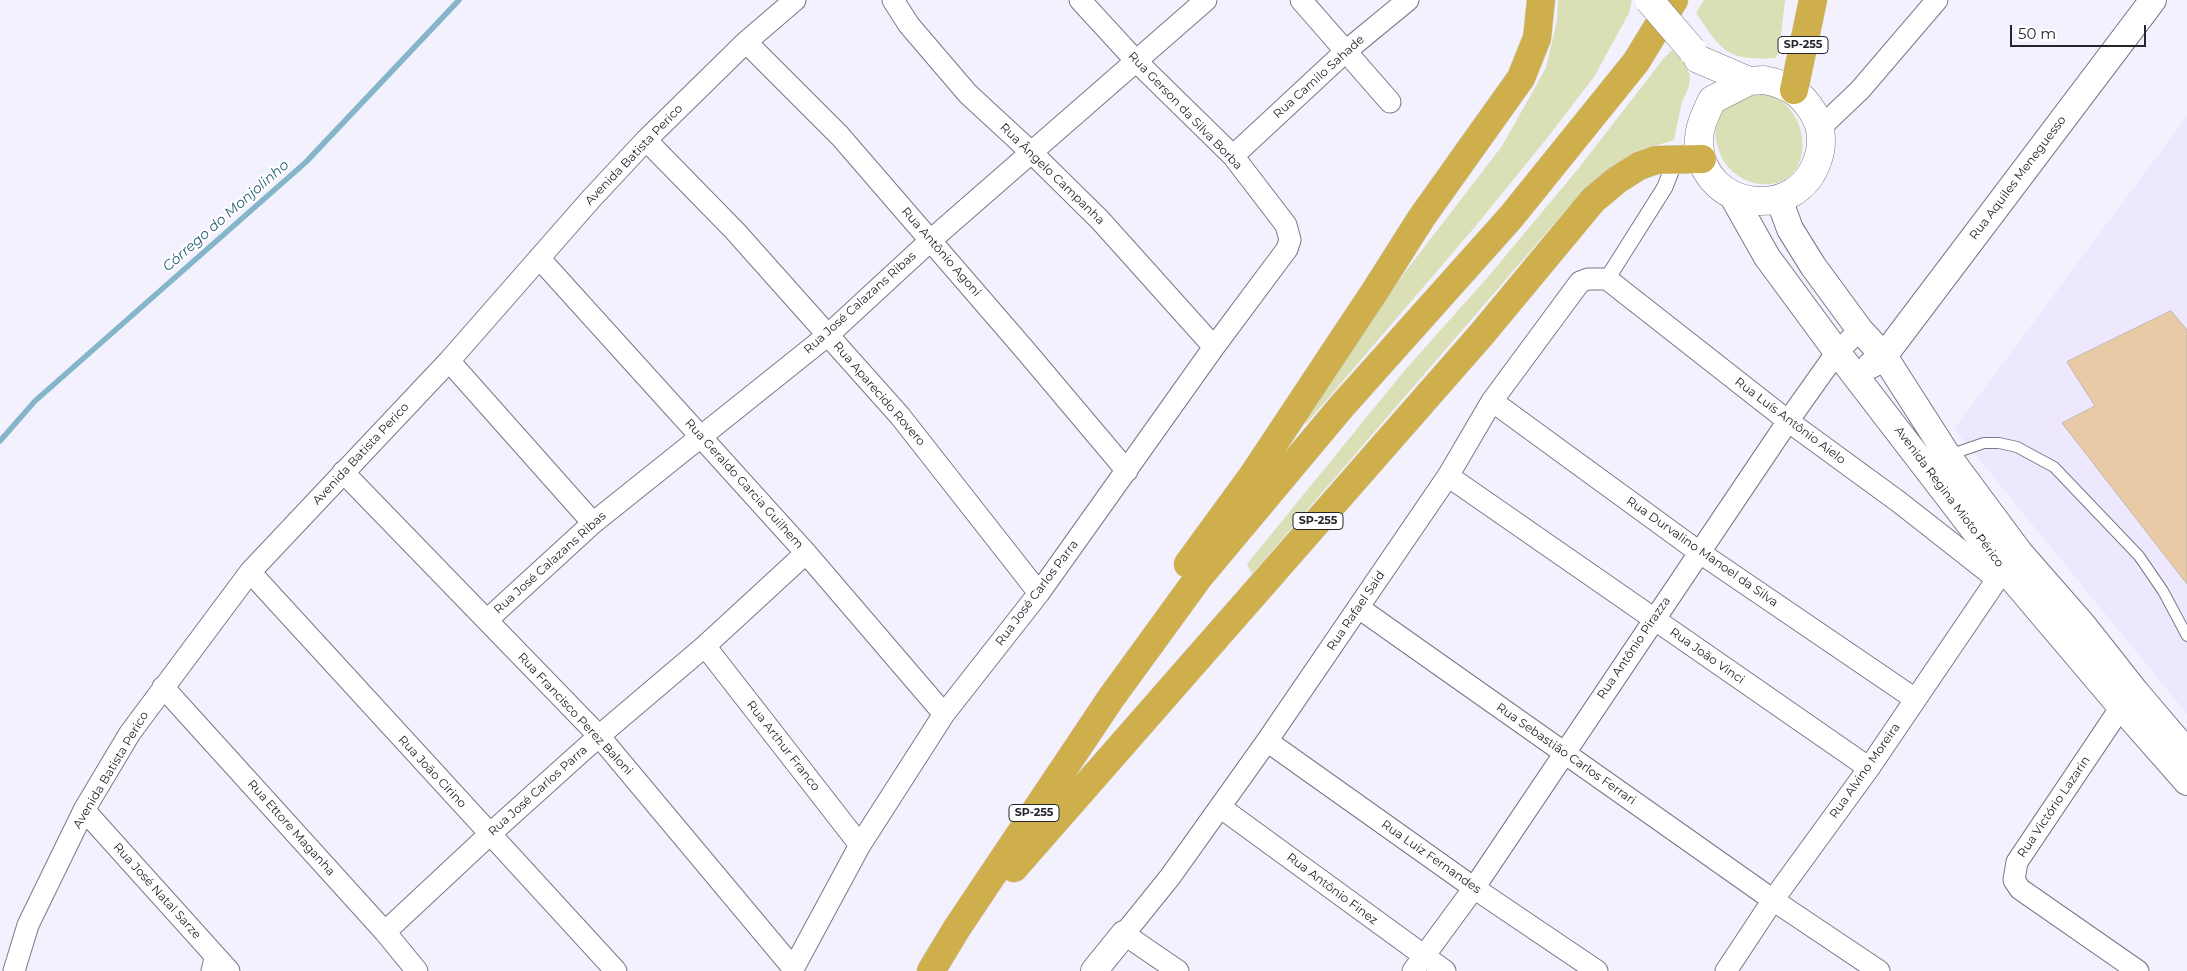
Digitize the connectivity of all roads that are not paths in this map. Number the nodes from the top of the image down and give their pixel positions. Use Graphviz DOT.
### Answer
graph roads {
  1 [pos="795,0"];
  2 [pos="893,0"];
  3 [pos="1080,0"];
  4 [pos="1206,0"];
  5 [pos="1301,0"];
  6 [pos="1408,0"];
  7 [pos="1541,0"];
  8 [pos="1649,0"];
  9 [pos="1674,0"];
  10 [pos="1813,0"];
  11 [pos="1937,0"];
  12 [pos="2153,0"];
  13 [pos="746,42"];
  14 [pos="1346,51"];
  15 [pos="1695,55"];
  16 [pos="1136,61"];
  17 [pos="1749,81"];
  18 [pos="1794,90"];
  19 [pos="1712,100"];
  20 [pos="1390,102"];
  21 [pos="1820,128"];
  22 [pos="646,140"];
  23 [pos="1032,153"];
  24 [pos="1233,156"];
  25 [pos="1689,159"];
  26 [pos="1732,195"];
  27 [pos="1779,199"];
  28 [pos="1286,225"];
  29 [pos="931,240"];
  30 [pos="539,258"];
  31 [pos="1607,279"];
  32 [pos="1860,330"];
  33 [pos="828,334"];
  34 [pos="1214,347"];
  35 [pos="1837,352"];
  36 [pos="1884,356"];
  37 [pos="449,361"];
  38 [pos="1856,376"];
  39 [pos="1492,401"];
  40 [pos="1788,421"];
  41 [pos="700,436"];
  42 [pos="1935,451"];
  43 [pos="1126,471"];
  44 [pos="343,472"];
  45 [pos="1448,476"];
  46 [pos="593,523"];
  47 [pos="1698,552"];
  48 [pos="806,553"];
  49 [pos="2007,567"];
  50 [pos="250,572"];
  51 [pos="1039,593"];
  52 [pos="1359,608"];
  53 [pos="1653,619"];
  54 [pos="487,620"];
  55 [pos="2187,636"];
  56 [pos="705,646"];
  57 [pos="163,687"];
  58 [pos="1111,698"];
  59 [pos="1915,699"];
  60 [pos="2128,700"];
  61 [pos="944,714"];
  62 [pos="599,736"];
  63 [pos="1268,741"];
  64 [pos="2187,752"];
  65 [pos="1564,753"];
  66 [pos="1869,768"];
  67 [pos="2187,782"];
  68 [pos="1220,807"];
  69 [pos="84,810"];
  70 [pos="490,834"];
  71 [pos="860,845"];
  72 [pos="1474,888"];
  73 [pos="1773,900"];
  74 [pos="956,928"];
  75 [pos="385,932"];
  76 [pos="1124,934"];
  77 [pos="211,962"];
  78 [pos="1417,964"];
  79 [pos="793,969"];
  80 [pos="14,971"];
  81 [pos="230,971"];
  82 [pos="417,971"];
  83 [pos="616,971"];
  84 [pos="931,971"];
  85 [pos="1094,971"];
  86 [pos="1178,971"];
  87 [pos="1445,971"];
  88 [pos="1596,971"];
  89 [pos="1726,971"];
  90 [pos="1879,971"];
  91 [pos="2138,971"];
  1 -- 13 [label="street, Avenida Batista Perico"];
  2 -- 23 [label="street, Rua Ângelo Campanha"];
  3 -- 16 [label="street, Rua Gerson da Silva Borba"];
  4 -- 16 [label="street, Rua José Calazans Ribas"];
  5 -- 14 [label="street"];
  6 -- 14 [label="street, Rua Camilo Sahade"];
  7 -- 58 [label="highway, SP-255"];
  8 -- 15 [label="main road, bridge"];
  9 -- 58 [label="highway, SP-255"];
  10 -- 18 [label="highway, SP-255"];
  11 -- 21 [label="street"];
  12 -- 36 [label="street, Rua Aquiles Meneguesso"];
  13 -- 22 [label="street, Avenida Batista Perico"];
  13 -- 29 [label="street, Rua Antônio Agoni"];
  14 -- 20 [label="street"];
  14 -- 24 [label="street, Rua Camilo Sahade"];
  15 -- 17 [label="main road"];
  15 -- 19 [label="main road"];
  16 -- 23 [label="street, Rua José Calazans Ribas"];
  16 -- 24 [label="street, Rua Gerson da Silva Borba"];
  17 -- 18 [label="main road"];
  17 -- 19 [label="main road"];
  18 -- 21 [label="main road"];
  19 -- 25 [label="main road"];
  21 -- 27 [label="main road"];
  22 -- 30 [label="street, Avenida Batista Perico"];
  22 -- 33 [label="street, Rua Aparecido Rovero"];
  23 -- 29 [label="street, Rua José Calazans Ribas"];
  23 -- 34 [label="street, Rua Ângelo Campanha"];
  24 -- 28 [label="street, Rua Gerson da Silva Borba"];
  25 -- 26 [label="main road"];
  25 -- 31 [label="street"];
  25 -- 74 [label="highway, SP-255"];
  26 -- 27 [label="main road"];
  26 -- 35 [label="street, Avenida Regina Mioto Périco"];
  27 -- 32 [label="street, Avenida Regina Mioto Périco"];
  28 -- 34 [label="street, Rua José Carlos Parra"];
  29 -- 33 [label="street, Rua José Calazans Ribas"];
  29 -- 43 [label="street, Rua Antônio Agoni"];
  30 -- 37 [label="street, Avenida Batista Perico"];
  30 -- 41 [label="street, Rua Geraldo Garcia Guilhem"];
  31 -- 39 [label="street, Rua Rafael Said"];
  31 -- 40 [label="street, Rua Luís Antônio Aielo"];
  32 -- 35 [label="street, Rua Antônio Pirazza"];
  32 -- 36 [label="street, Avenida Regina Mioto Périco"];
  33 -- 41 [label="street, Rua José Calazans Ribas"];
  33 -- 51 [label="street, Rua Aparecido Rovero"];
  34 -- 43 [label="street, Rua José Carlos Parra"];
  35 -- 38 [label="street, Avenida Regina Mioto Périco"];
  35 -- 40 [label="street, Rua Antônio Pirazza"];
  36 -- 38 [label="street, Rua Aquiles Meneguesso"];
  36 -- 42 [label="street, Avenida Regina Mioto Périco"];
  37 -- 44 [label="street, Avenida Batista Perico"];
  37 -- 46 [label="street"];
  38 -- 42 [label="street, Avenida Regina Mioto Périco"];
  39 -- 45 [label="street, Rua Rafael Said"];
  39 -- 47 [label="street, Rua Durvalino Manoel da Silva"];
  40 -- 47 [label="street, Rua Antônio Pirazza"];
  40 -- 49 [label="street, Rua Luís Antônio Aielo"];
  41 -- 46 [label="street, Rua José Calazans Ribas"];
  41 -- 48 [label="street, Rua Geraldo Garcia Guilhem"];
  42 -- 49 [label="street, Avenida Regina Mioto Périco"];
  42 -- 55 [label="lane"];
  43 -- 51 [label="street, Rua José Carlos Parra"];
  44 -- 50 [label="street, Avenida Batista Perico"];
  44 -- 54 [label="street, Rua Francisco Perez Baloni"];
  45 -- 52 [label="street, Rua Rafael Said"];
  45 -- 53 [label="street, Rua João Vinci"];
  46 -- 54 [label="street, Rua José Calazans Ribas"];
  47 -- 53 [label="street, Rua Antônio Pirazza"];
  47 -- 59 [label="street, Rua Durvalino Manoel da Silva"];
  48 -- 56 [label="street, Rua José Carlos Parra"];
  48 -- 61 [label="street, Rua Geraldo Garcia Guilhem"];
  49 -- 59 [label="street, Rua Alvino Moreira"];
  49 -- 60 [label="street, Avenida Regina Mioto Périco"];
  50 -- 57 [label="street, Avenida Batista Perico"];
  50 -- 70 [label="street, Rua João Cirino"];
  51 -- 61 [label="street, Rua José Carlos Parra"];
  52 -- 63 [label="street, Rua Rafael Said"];
  52 -- 65 [label="street, Rua Sebastião Carlos Ferrari"];
  53 -- 65 [label="street, Rua Antônio Pirazza"];
  53 -- 66 [label="street, Rua João Vinci"];
  54 -- 62 [label="street, Rua Francisco Perez Baloni"];
  56 -- 62 [label="street, Rua José Carlos Parra"];
  56 -- 71 [label="street, Rua Arthur Franco"];
  57 -- 69 [label="street, Avenida Batista Perico"];
  57 -- 75 [label="street, Rua Ettore Maganha"];
  58 -- 74 [label="highway, SP-255"];
  59 -- 66 [label="street, Rua Alvino Moreira"];
  60 -- 64 [label="street, Avenida Regina Mioto Périco"];
  60 -- 67 [label="street, Avenida Regina Mioto Périco"];
  60 -- 91 [label="street, Rua Victório Lazarin"];
  61 -- 71 [label="street, Rua José Carlos Parra"];
  62 -- 70 [label="street, Rua José Carlos Parra"];
  62 -- 79 [label="street, Rua Francisco Perez Baloni"];
  63 -- 68 [label="street, Rua Rafael Said"];
  63 -- 72 [label="street, Rua Luiz Fernandes"];
  65 -- 72 [label="street, Rua Antônio Pirazza"];
  65 -- 73 [label="street, Rua Sebastião Carlos Ferrari"];
  66 -- 73 [label="street, Rua Alvino Moreira"];
  68 -- 76 [label="street, Rua Rafael Said"];
  68 -- 78 [label="street, Rua Antônio Finez"];
  69 -- 77 [label="street, Rua José Natal Sarze"];
  69 -- 80 [label="street, Avenida Batista Perico"];
  70 -- 75 [label="street, Rua José Carlos Parra"];
  70 -- 83 [label="street, Rua João Cirino"];
  71 -- 79 [label="street, Rua José Carlos Parra"];
  72 -- 78 [label="street, Rua Antônio Pirazza"];
  72 -- 88 [label="street, Rua Luiz Fernandes"];
  73 -- 89 [label="street, Rua Alvino Moreira"];
  73 -- 90 [label="street, Rua Sebastião Carlos Ferrari"];
  74 -- 84 [label="highway, SP-255"];
  75 -- 82 [label="street, Rua Ettore Maganha"];
  76 -- 85 [label="street"];
  76 -- 86 [label="street"];
  77 -- 81 [label="street, Rua José Natal Sarze"];
  78 -- 87 [label="street, Rua Antônio Finez"];
}
